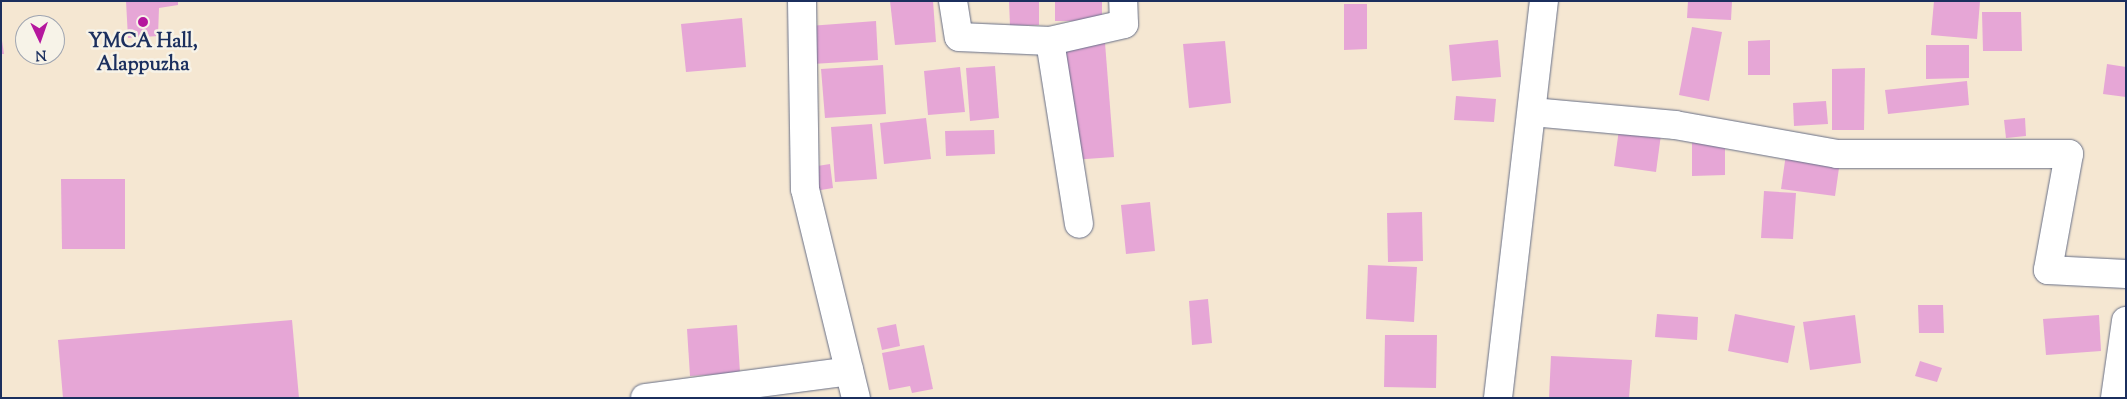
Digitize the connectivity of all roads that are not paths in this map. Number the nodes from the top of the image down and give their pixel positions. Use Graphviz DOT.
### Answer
graph roads {
  1 [pos="802,1"];
  2 [pos="953,1"];
  3 [pos="1123,1"];
  4 [pos="1544,1"];
  5 [pos="1050,41"];
  6 [pos="1532,112"];
  7 [pos="1079,224"];
  8 [pos="2126,274"];
  9 [pos="2126,321"];
  10 [pos="850,371"];
  11 [pos="645,398"];
  12 [pos="856,398"];
  13 [pos="1498,398"];
  14 [pos="2115,398"];
  1 -- 10 [label="street"];
  2 -- 5 [label="street"];
  3 -- 5 [label="street"];
  4 -- 6 [label="street"];
  5 -- 7 [label="street"];
  6 -- 8 [label="street"];
  6 -- 13 [label="street"];
  9 -- 14 [label="street"];
  10 -- 11 [label="street"];
  10 -- 12 [label="street"];
}
